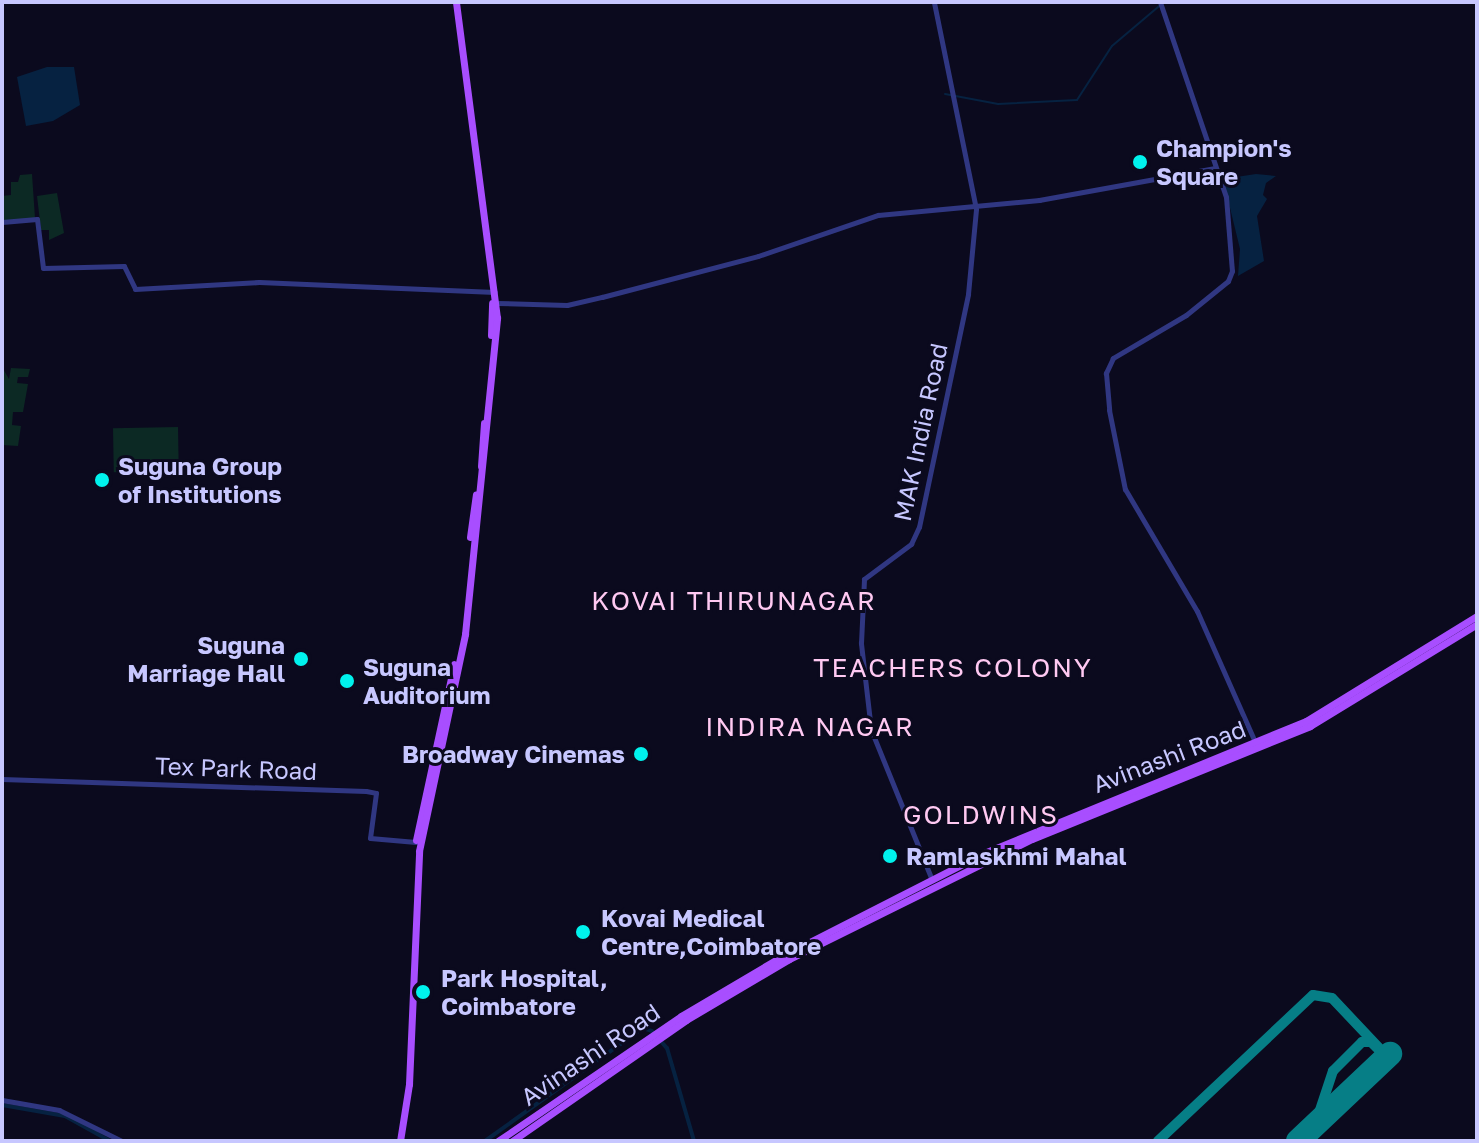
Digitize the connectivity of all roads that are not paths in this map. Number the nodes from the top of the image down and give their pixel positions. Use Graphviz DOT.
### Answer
graph roads {
  1 [pos="456,2"];
  2 [pos="934,2"];
  3 [pos="1162,4"];
  4 [pos="1215,168"];
  5 [pos="976,209"];
  6 [pos="2,222"];
  7 [pos="494,292"];
  8 [pos="497,303"];
  9 [pos="1477,616"];
  10 [pos="1477,624"];
  11 [pos="1257,747"];
  12 [pos="2,779"];
  13 [pos="418,842"];
  14 [pos="932,881"];
  15 [pos="653,1039"];
  16 [pos="2,1100"];
  17 [pos="500,1140"];
  18 [pos="122,1141"];
  19 [pos="401,1141"];
  20 [pos="512,1141"];
  1 -- 7 [label="main road"];
  2 -- 5 [label="street, MAK India Road"];
  3 -- 4 [label="street"];
  4 -- 5 [label="street"];
  4 -- 11 [label="street"];
  5 -- 8 [label="street"];
  5 -- 14 [label="street, MAK India Road"];
  6 -- 7 [label="street"];
  7 -- 8 [label="main road"];
  7 -- 13 [label="main road"];
  8 -- 13 [label="main road"];
  9 -- 11 [label="main road, Avinashi Road"];
  10 -- 11 [label="main road, Avinashi Road"];
  11 -- 14 [label="main road, Avinashi Road"];
  12 -- 13 [label="street, Tex Park Road"];
  13 -- 19 [label="main road"];
  14 -- 15 [label="main road, Avinashi Road"];
  15 -- 17 [label="main road, Avinashi Road"];
  15 -- 20 [label="main road, Avinashi Road"];
  16 -- 18 [label="street"];
}
